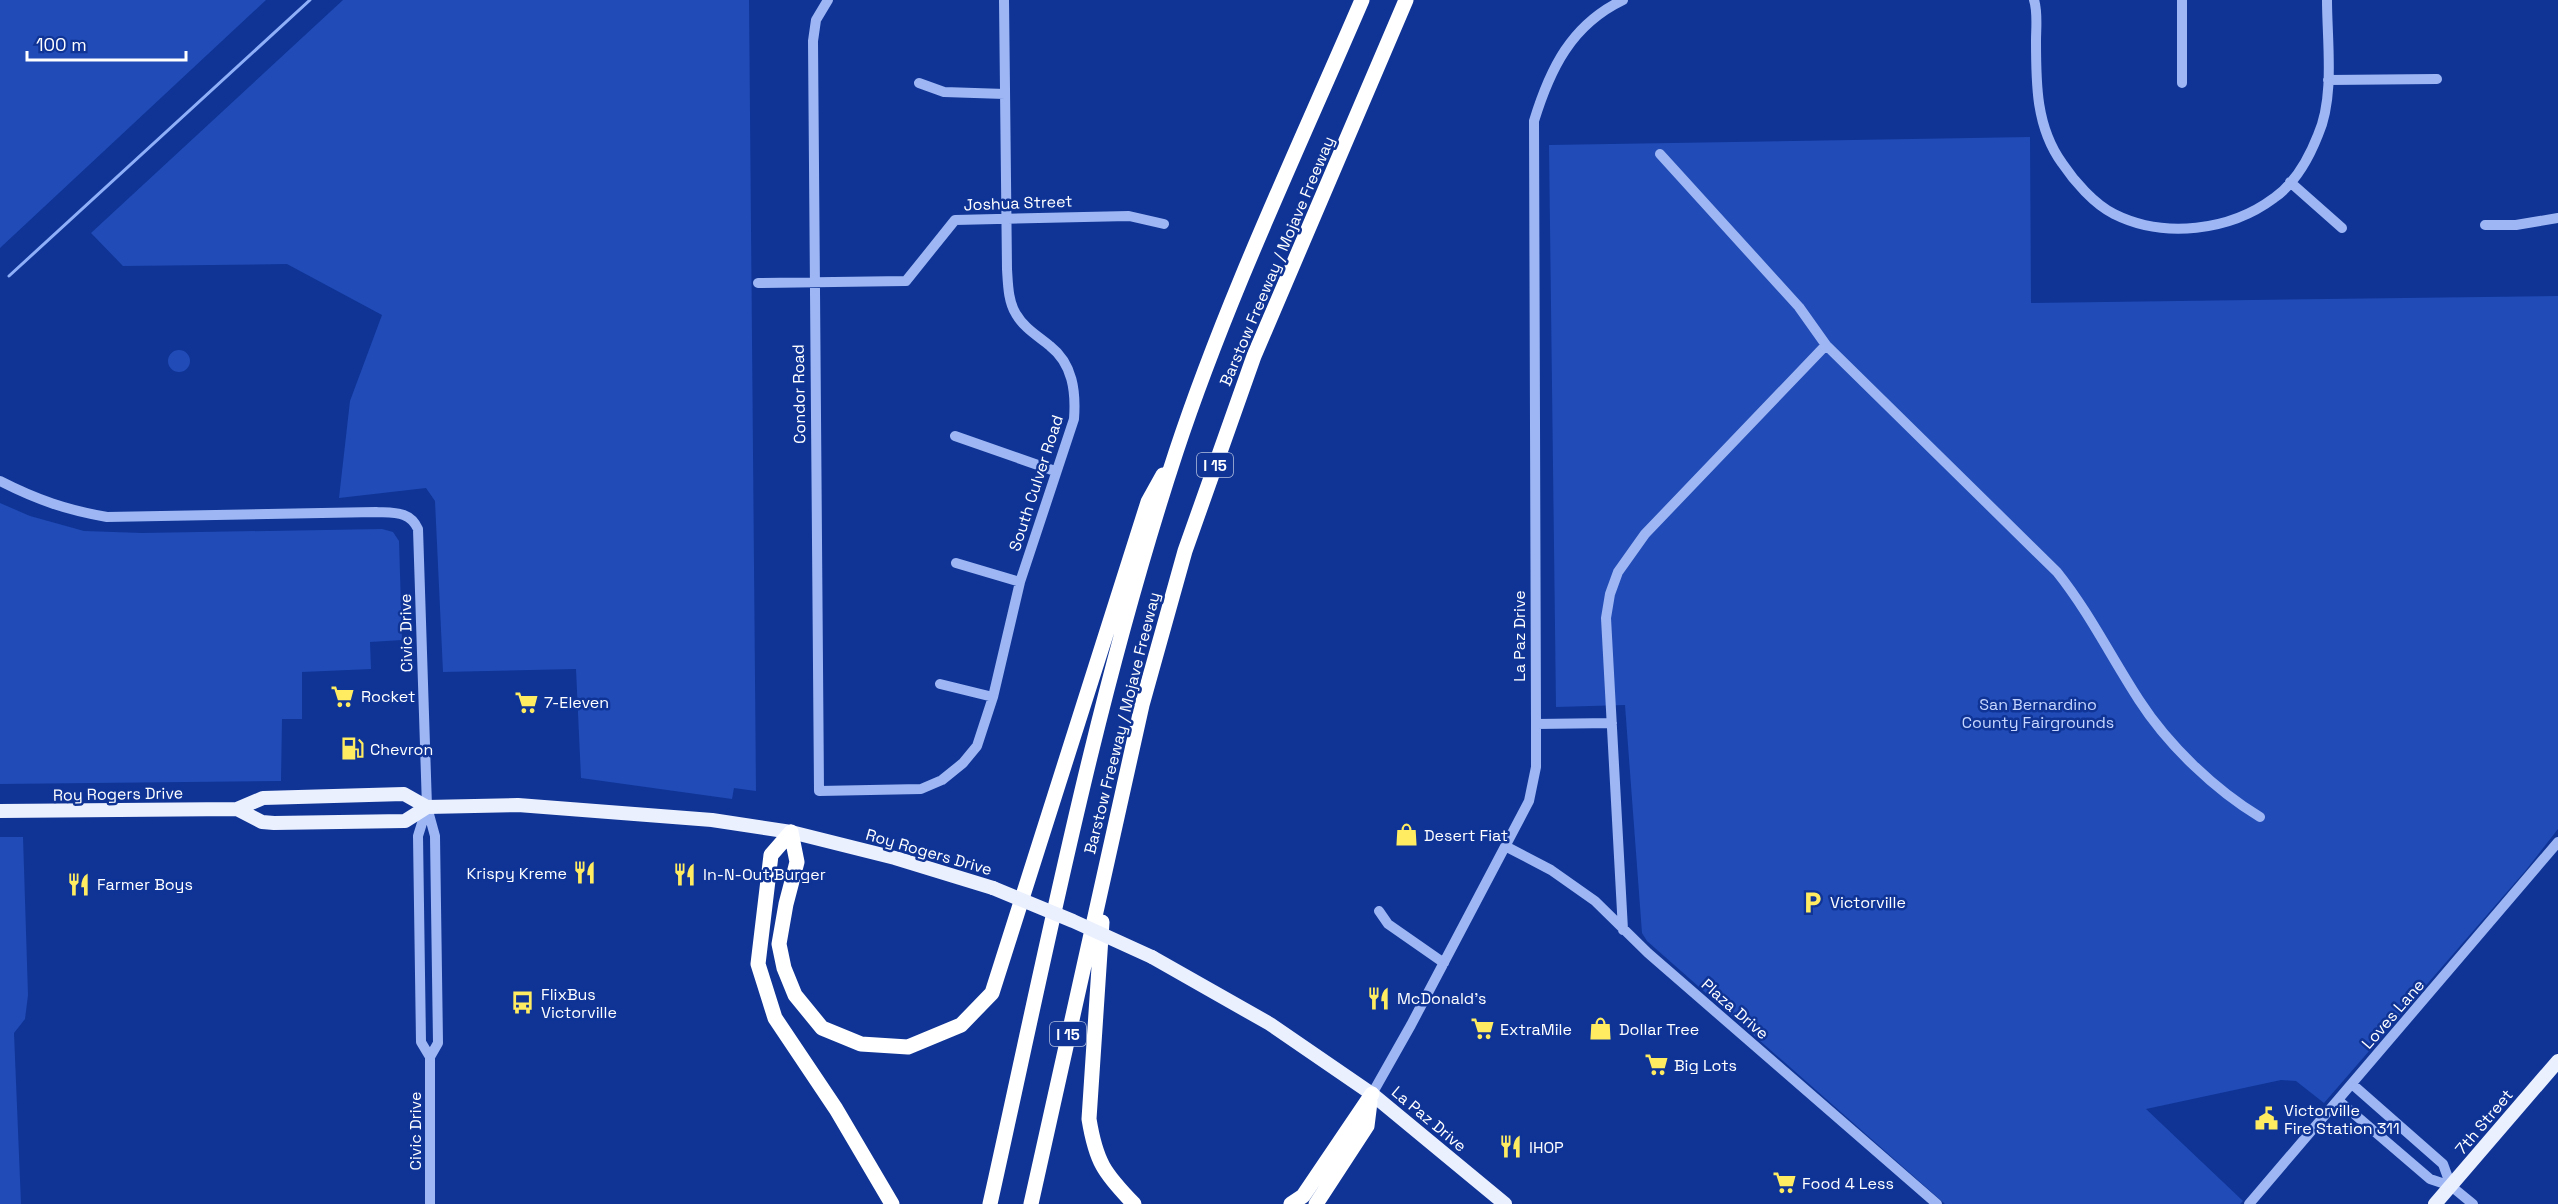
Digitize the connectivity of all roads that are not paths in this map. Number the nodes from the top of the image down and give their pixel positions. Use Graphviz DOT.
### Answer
graph roads {
  1 [pos="828,0"];
  2 [pos="1004,0"];
  3 [pos="1362,0"];
  4 [pos="1406,0"];
  5 [pos="1413,0"];
  6 [pos="1623,0"];
  7 [pos="2034,0"];
  8 [pos="2182,0"];
  9 [pos="2327,0"];
  10 [pos="2437,79"];
  11 [pos="2328,80"];
  12 [pos="1371,82"];
  13 [pos="919,83"];
  14 [pos="2182,83"];
  15 [pos="1005,94"];
  16 [pos="1660,154"];
  17 [pos="2290,182"];
  18 [pos="1006,217"];
  19 [pos="2558,218"];
  20 [pos="1164,224"];
  21 [pos="2485,225"];
  22 [pos="2342,228"];
  23 [pos="758,283"];
  24 [pos="813,284"];
  25 [pos="1826,345"];
  26 [pos="956,436"];
  27 [pos="1176,452"];
  28 [pos="1055,471"];
  29 [pos="0,481"];
  30 [pos="956,563"];
  31 [pos="1020,582"];
  32 [pos="940,684"];
  33 [pos="993,697"];
  34 [pos="1612,723"];
  35 [pos="1536,724"];
  36 [pos="819,791"];
  37 [pos="427,807"];
  38 [pos="237,809"];
  39 [pos="0,811"];
  40 [pos="2260,817"];
  41 [pos="791,832"];
  42 [pos="2558,842"];
  43 [pos="1507,847"];
  44 [pos="1106,863"];
  45 [pos="1379,911"];
  46 [pos="1623,930"];
  47 [pos="1444,963"];
  48 [pos="430,1057"];
  49 [pos="2558,1061"];
  50 [pos="2352,1084"];
  51 [pos="1372,1094"];
  52 [pos="2339,1101"];
  53 [pos="2451,1186"];
  54 [pos="430,1204"];
  55 [pos="892,1204"];
  56 [pos="990,1204"];
  57 [pos="1031,1204"];
  58 [pos="1134,1204"];
  59 [pos="1291,1204"];
  60 [pos="1316,1204"];
  61 [pos="1505,1204"];
  62 [pos="1937,1204"];
  63 [pos="2249,1204"];
  64 [pos="2435,1204"];
  65 [pos="2473,1204"];
  1 -- 24 [label="street, Condor Road"];
  2 -- 15 [label="street, South Culver Road"];
  3 -- 27 [label="highway, Barstow Freeway / Mojave Freeway / I 15"];
  4 -- 12 [label="highway, Barstow Freeway / Mojave Freeway / I 15"];
  5 -- 12 [label="highway"];
  6 -- 35 [label="street, La Paz Drive"];
  7 -- 17 [label="street"];
  8 -- 14 [label="street"];
  9 -- 11 [label="street"];
  10 -- 11 [label="street"];
  11 -- 17 [label="street"];
  12 -- 44 [label="highway, Barstow Freeway / Mojave Freeway / I 15"];
  13 -- 15 [label="street"];
  15 -- 18 [label="street, South Culver Road"];
  16 -- 25 [label="street"];
  17 -- 22 [label="street"];
  18 -- 20 [label="street, Joshua Street"];
  18 -- 24 [label="street, Joshua Street"];
  18 -- 28 [label="street, South Culver Road"];
  19 -- 21 [label="street"];
  23 -- 24 [label="street, Joshua Street"];
  24 -- 36 [label="street, Condor Road"];
  25 -- 34 [label="street"];
  25 -- 40 [label="street"];
  26 -- 28 [label="street"];
  27 -- 41 [label="highway"];
  27 -- 56 [label="highway, Barstow Freeway / Mojave Freeway / I 15"];
  28 -- 31 [label="street, South Culver Road"];
  29 -- 37 [label="street, Civic Drive"];
  30 -- 31 [label="street"];
  31 -- 33 [label="street, South Culver Road"];
  32 -- 33 [label="street"];
  33 -- 36 [label="street, South Culver Road"];
  34 -- 35 [label="street"];
  34 -- 46 [label="street"];
  35 -- 43 [label="street, La Paz Drive"];
  37 -- 38 [label="main road, Roy Rogers Drive"];
  37 -- 38 [label="main road, Roy Rogers Drive"];
  37 -- 41 [label="main road, Roy Rogers Drive"];
  37 -- 48 [label="street, Civic Drive"];
  37 -- 48 [label="street, Civic Drive"];
  38 -- 39 [label="main road, Roy Rogers Drive"];
  41 -- 51 [label="main road, Roy Rogers Drive, bridge"];
  41 -- 55 [label="highway"];
  42 -- 50 [label="street, Loves Lane"];
  43 -- 46 [label="street, Plaza Drive"];
  43 -- 47 [label="street, La Paz Drive"];
  44 -- 57 [label="highway, Barstow Freeway / Mojave Freeway / I 15"];
  44 -- 58 [label="highway"];
  45 -- 47 [label="street"];
  46 -- 62 [label="street, Plaza Drive"];
  47 -- 51 [label="street, La Paz Drive"];
  48 -- 54 [label="street, Civic Drive"];
  49 -- 53 [label="main road, 7th Street"];
  50 -- 52 [label="street, Loves Lane"];
  50 -- 53 [label="street"];
  51 -- 59 [label="highway"];
  51 -- 60 [label="highway"];
  51 -- 61 [label="main road, La Paz Drive"];
  52 -- 53 [label="street"];
  52 -- 63 [label="street, Loves Lane"];
  53 -- 64 [label="main road, 7th Street"];
  53 -- 65 [label="street"];
}
